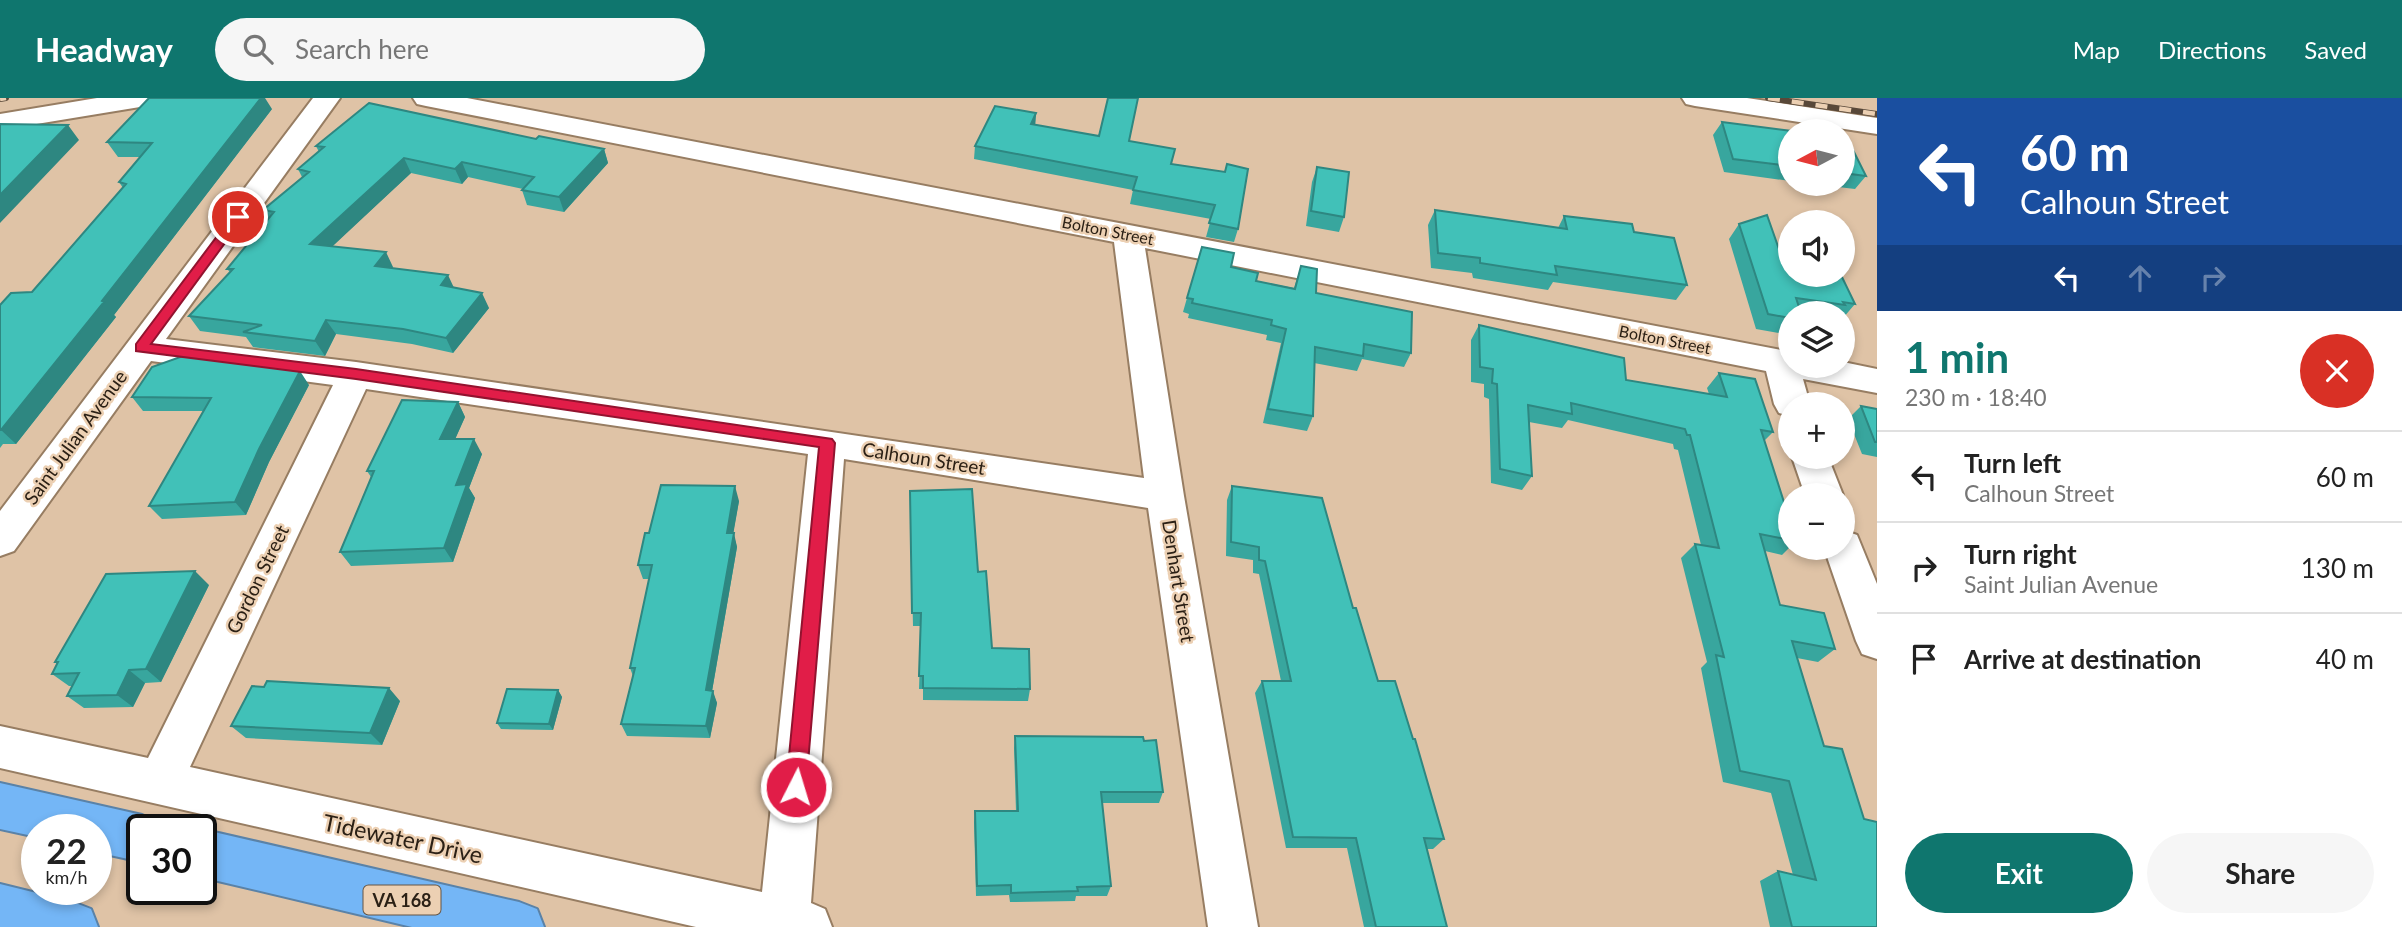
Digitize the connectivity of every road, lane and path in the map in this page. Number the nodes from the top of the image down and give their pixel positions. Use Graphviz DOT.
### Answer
graph roads {
  1 [pos="146,98"];
  2 [pos="327,98"];
  3 [pos="426,98"];
  4 [pos="1695,98"];
  5 [pos="0,122"];
  6 [pos="1877,125"];
  7 [pos="1128,234"];
  8 [pos="141,348"];
  9 [pos="1778,362"];
  10 [pos="356,374"];
  11 [pos="1855,377"];
  12 [pos="1877,381"];
  13 [pos="827,443"];
  14 [pos="1165,496"];
  15 [pos="0,540"];
  16 [pos="1848,560"];
  17 [pos="1877,641"];
  18 [pos="0,747"];
  19 [pos="159,784"];
  20 [pos="0,806"];
  21 [pos="126,835"];
  22 [pos="217,857"];
  23 [pos="0,909"];
  24 [pos="795,924"];
  25 [pos="73,927"];
  26 [pos="519,927"];
  27 [pos="1233,927"];
  1 -- 5 [label="street"];
  2 -- 8 [label="street, Saint Julian Avenue"];
  3 -- 7 [label="street, Bolton Street"];
  4 -- 6 [label="street"];
  7 -- 9 [label="street, Bolton Street"];
  7 -- 14 [label="street, Denhart Street"];
  8 -- 10 [label="street, Calhoun Street"];
  8 -- 15 [label="street, Saint Julian Avenue"];
  10 -- 13 [label="street, Calhoun Street"];
  10 -- 19 [label="street, Gordon Street"];
  11 -- 12 [label="street, Bolton Street"];
  13 -- 14 [label="street, Calhoun Street"];
  13 -- 24 [label="street"];
  14 -- 27 [label="street, Denhart Street"];
  16 -- 17 [label="street"];
  18 -- 19 [label="street, Tidewater Drive"];
  19 -- 24 [label="street, Tidewater Drive"];
  20 -- 21 [label="highway"];
  22 -- 26 [label="highway, VA 168"];
  23 -- 25 [label="highway"];
}
